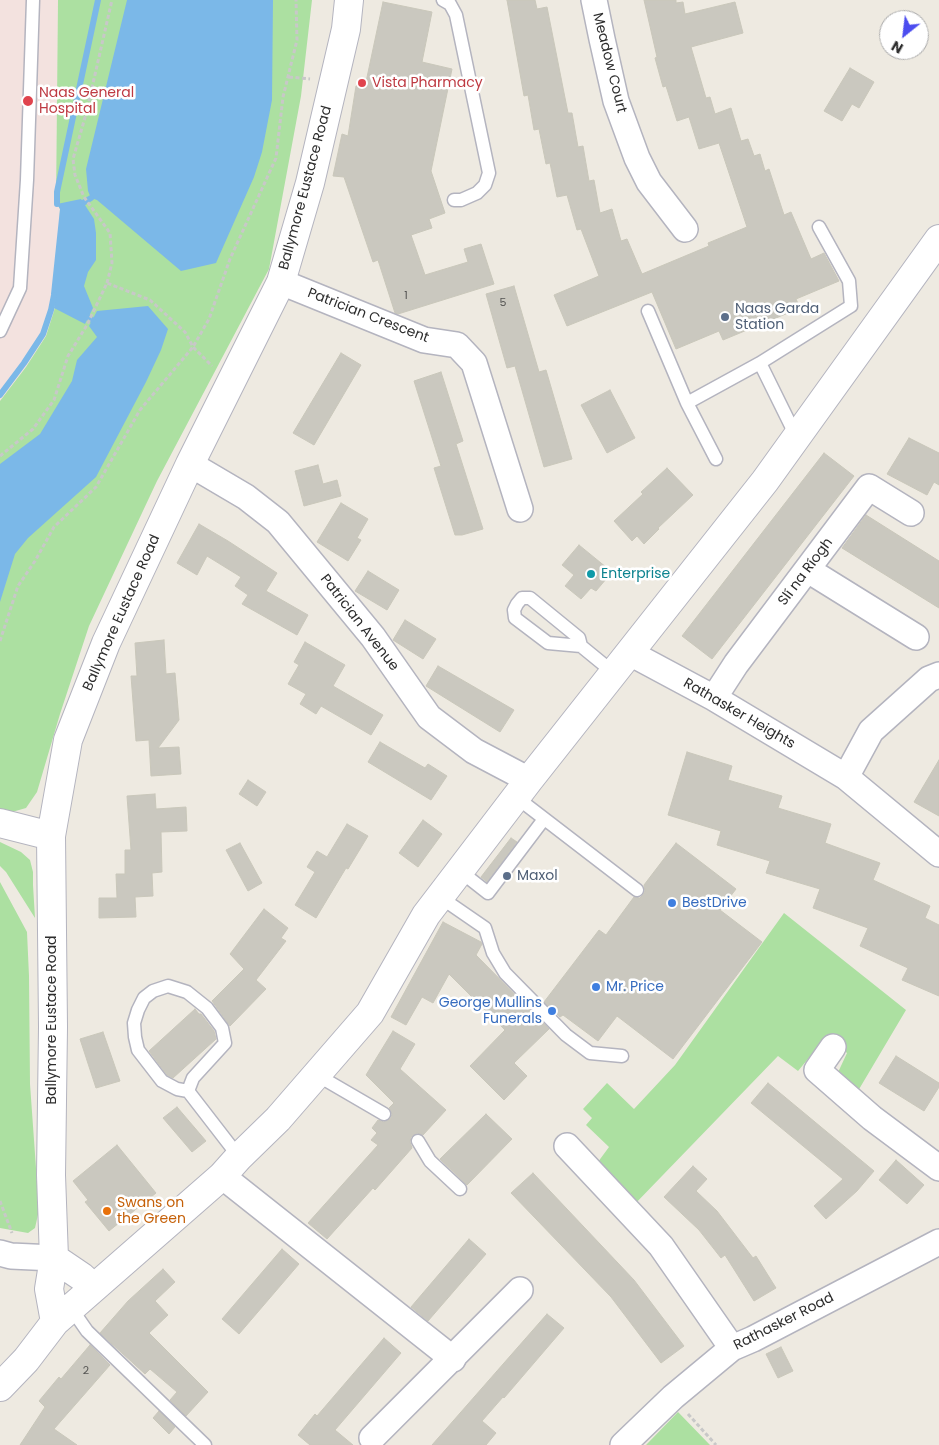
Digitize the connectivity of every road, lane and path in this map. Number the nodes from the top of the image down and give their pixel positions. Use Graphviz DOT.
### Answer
graph roads {
  1 [pos="33,0"];
  2 [pos="112,0"];
  3 [pos="296,0"];
  4 [pos="349,0"];
  5 [pos="444,0"];
  6 [pos="594,0"];
  7 [pos="454,200"];
  8 [pos="685,228"];
  9 [pos="819,228"];
  10 [pos="939,239"];
  11 [pos="282,282"];
  12 [pos="107,283"];
  13 [pos="648,311"];
  14 [pos="0,331"];
  15 [pos="193,347"];
  16 [pos="760,362"];
  17 [pos="213,366"];
  18 [pos="686,403"];
  19 [pos="797,438"];
  20 [pos="0,456"];
  21 [pos="716,459"];
  22 [pos="190,464"];
  23 [pos="520,509"];
  24 [pos="911,512"];
  25 [pos="808,570"];
  26 [pos="916,637"];
  27 [pos="0,641"];
  28 [pos="581,646"];
  29 [pos="622,663"];
  30 [pos="939,675"];
  31 [pos="714,698"];
  32 [pos="846,777"];
  33 [pos="522,789"];
  34 [pos="544,819"];
  35 [pos="0,823"];
  36 [pos="51,836"];
  37 [pos="939,854"];
  38 [pos="460,871"];
  39 [pos="637,890"];
  40 [pos="440,897"];
  41 [pos="833,1047"];
  42 [pos="622,1056"];
  43 [pos="317,1074"];
  44 [pos="188,1091"];
  45 [pos="384,1114"];
  46 [pos="418,1141"];
  47 [pos="567,1146"];
  48 [pos="231,1166"];
  49 [pos="939,1168"];
  50 [pos="460,1189"];
  51 [pos="0,1201"];
  52 [pos="939,1242"];
  53 [pos="6,1254"];
  54 [pos="54,1258"];
  55 [pos="93,1287"];
  56 [pos="520,1290"];
  57 [pos="63,1315"];
  58 [pos="732,1348"];
  59 [pos="453,1359"];
  60 [pos="0,1387"];
  61 [pos="673,1397"];
  62 [pos="372,1438"];
  63 [pos="205,1445"];
  64 [pos="623,1445"];
  65 [pos="716,1445"];
  1 -- 14 [label="lane"];
  2 -- 12 [label="path"];
  3 -- 15 [label="path"];
  4 -- 11 [label="main road, Ballymore Eustace Road"];
  5 -- 7 [label="lane"];
  6 -- 8 [label="street, Meadow Court"];
  9 -- 16 [label="lane"];
  10 -- 19 [label="main road"];
  11 -- 22 [label="main road, Ballymore Eustace Road"];
  11 -- 23 [label="street, Patrician Crescent"];
  12 -- 15 [label="path"];
  12 -- 20 [label="path"];
  13 -- 18 [label="lane"];
  15 -- 17 [label="path"];
  15 -- 27 [label="path"];
  16 -- 18 [label="lane"];
  16 -- 19 [label="lane"];
  18 -- 21 [label="lane"];
  19 -- 29 [label="main road"];
  22 -- 33 [label="street, Patrician Avenue"];
  22 -- 36 [label="main road, Ballymore Eustace Road"];
  24 -- 25 [label="street, Slí na Ríogh"];
  25 -- 26 [label="street"];
  25 -- 31 [label="street, Slí na Ríogh"];
  28 -- 28 [label="lane"];
  28 -- 29 [label="lane"];
  29 -- 31 [label="street, Rathasker Heights"];
  29 -- 33 [label="main road"];
  30 -- 32 [label="street"];
  31 -- 32 [label="street, Rathasker Heights"];
  32 -- 37 [label="street, Rathasker Heights"];
  33 -- 34 [label="lane"];
  33 -- 38 [label="main road"];
  34 -- 38 [label="lane"];
  34 -- 39 [label="lane"];
  35 -- 36 [label="main road"];
  36 -- 54 [label="main road, Ballymore Eustace Road"];
  38 -- 40 [label="main road"];
  40 -- 42 [label="lane"];
  40 -- 43 [label="main road"];
  41 -- 49 [label="street"];
  43 -- 45 [label="lane"];
  43 -- 48 [label="main road"];
  44 -- 44 [label="lane"];
  44 -- 48 [label="lane"];
  46 -- 50 [label="lane"];
  47 -- 58 [label="street"];
  48 -- 55 [label="main road"];
  48 -- 59 [label="street"];
  51 -- 53 [label="path"];
  52 -- 58 [label="street, Rathasker Road"];
  53 -- 54 [label="street"];
  54 -- 55 [label="main road"];
  54 -- 57 [label="main road, Ballymore Eustace Road"];
  55 -- 57 [label="main road"];
  56 -- 59 [label="street"];
  57 -- 60 [label="main road"];
  57 -- 63 [label="lane"];
  58 -- 61 [label="street, Rathasker Road"];
  59 -- 62 [label="street"];
  61 -- 64 [label="street, Rathasker Road"];
  61 -- 65 [label="path"];
}
